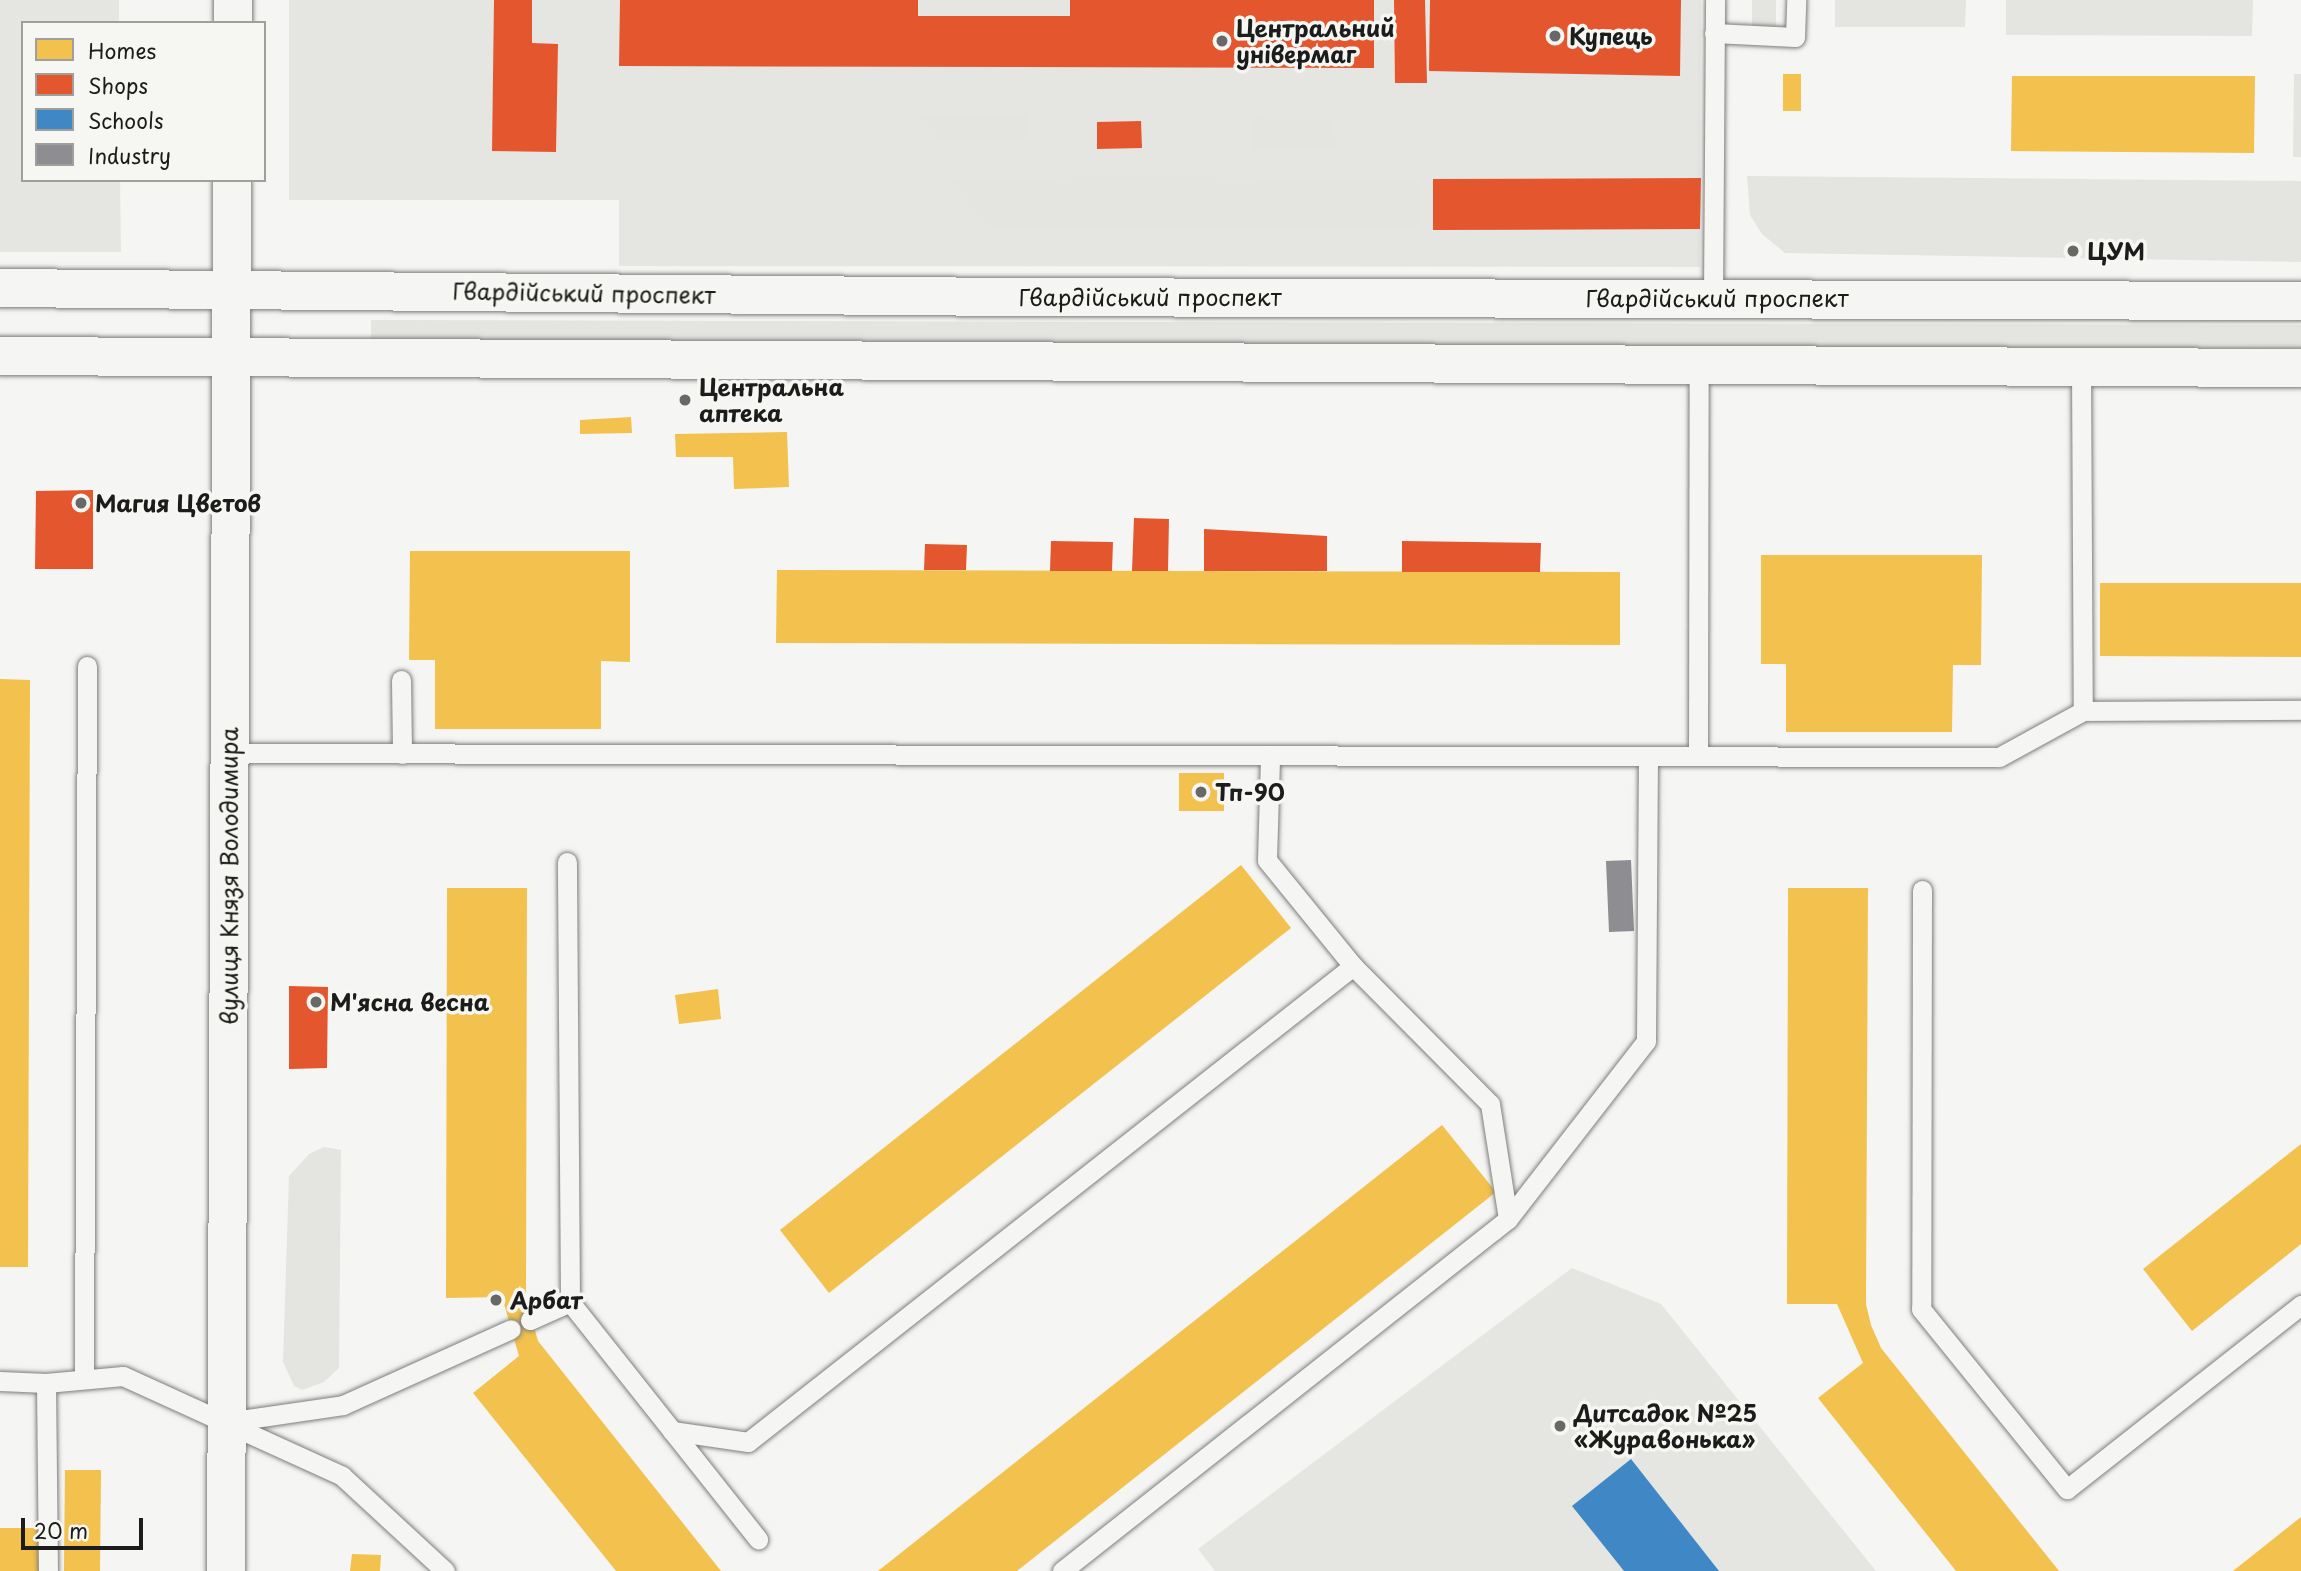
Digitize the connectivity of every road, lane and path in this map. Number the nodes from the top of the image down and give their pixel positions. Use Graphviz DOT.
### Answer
graph roads {
  1 [pos="233,0"];
  2 [pos="1714,0"];
  3 [pos="1796,0"];
  4 [pos="233,21"];
  5 [pos="1714,33"];
  6 [pos="232,182"];
  7 [pos="0,288"];
  8 [pos="231,289"];
  9 [pos="1713,298"];
  10 [pos="2301,300"];
  11 [pos="0,356"];
  12 [pos="231,358"];
  13 [pos="1699,365"];
  14 [pos="2081,367"];
  15 [pos="2301,368"];
  16 [pos="87,666"];
  17 [pos="401,680"];
  18 [pos="2301,710"];
  19 [pos="2084,711"];
  20 [pos="229,753"];
  21 [pos="402,754"];
  22 [pos="1269,756"];
  23 [pos="1698,756"];
  24 [pos="1648,757"];
  25 [pos="567,862"];
  26 [pos="1922,890"];
  27 [pos="1353,966"];
  28 [pos="1508,1219"];
  29 [pos="570,1302"];
  30 [pos="2301,1304"];
  31 [pos="530,1320"];
  32 [pos="511,1329"];
  33 [pos="84,1377"];
  34 [pos="0,1381"];
  35 [pos="47,1383"];
  36 [pos="226,1422"];
  37 [pos="672,1431"];
  38 [pos="758,1539"];
  39 [pos="48,1571"];
  40 [pos="226,1571"];
  41 [pos="445,1571"];
  42 [pos="1062,1571"];
  1 -- 4 [label="main road"];
  2 -- 5 [label="lane"];
  3 -- 5 [label="lane"];
  5 -- 9 [label="lane"];
  6 -- 8 [label="main road, вулиця Князя Володимира"];
  7 -- 8 [label="main road, Гвардійський проспект"];
  8 -- 9 [label="main road, Гвардійський проспект"];
  8 -- 12 [label="main road, вулиця Князя Володимира"];
  9 -- 10 [label="main road, Гвардійський проспект"];
  11 -- 12 [label="main road"];
  12 -- 13 [label="main road"];
  12 -- 20 [label="main road, вулиця Князя Володимира"];
  13 -- 14 [label="main road"];
  13 -- 23 [label="lane"];
  14 -- 15 [label="main road"];
  14 -- 19 [label="lane"];
  16 -- 33 [label="lane"];
  17 -- 21 [label="lane"];
  18 -- 19 [label="lane"];
  19 -- 23 [label="lane"];
  20 -- 21 [label="lane"];
  20 -- 36 [label="main road, вулиця Князя Володимира"];
  21 -- 22 [label="lane"];
  22 -- 24 [label="lane"];
  22 -- 27 [label="lane"];
  23 -- 24 [label="lane"];
  24 -- 28 [label="lane"];
  25 -- 29 [label="lane"];
  26 -- 30 [label="lane"];
  27 -- 28 [label="lane"];
  27 -- 37 [label="lane"];
  28 -- 42 [label="lane"];
  29 -- 31 [label="lane"];
  29 -- 37 [label="lane"];
  32 -- 36 [label="lane"];
  33 -- 35 [label="lane"];
  33 -- 36 [label="lane"];
  34 -- 35 [label="lane"];
  35 -- 39 [label="lane"];
  36 -- 40 [label="main road, вулиця Князя Володимира"];
  36 -- 41 [label="lane"];
  37 -- 38 [label="lane"];
}
